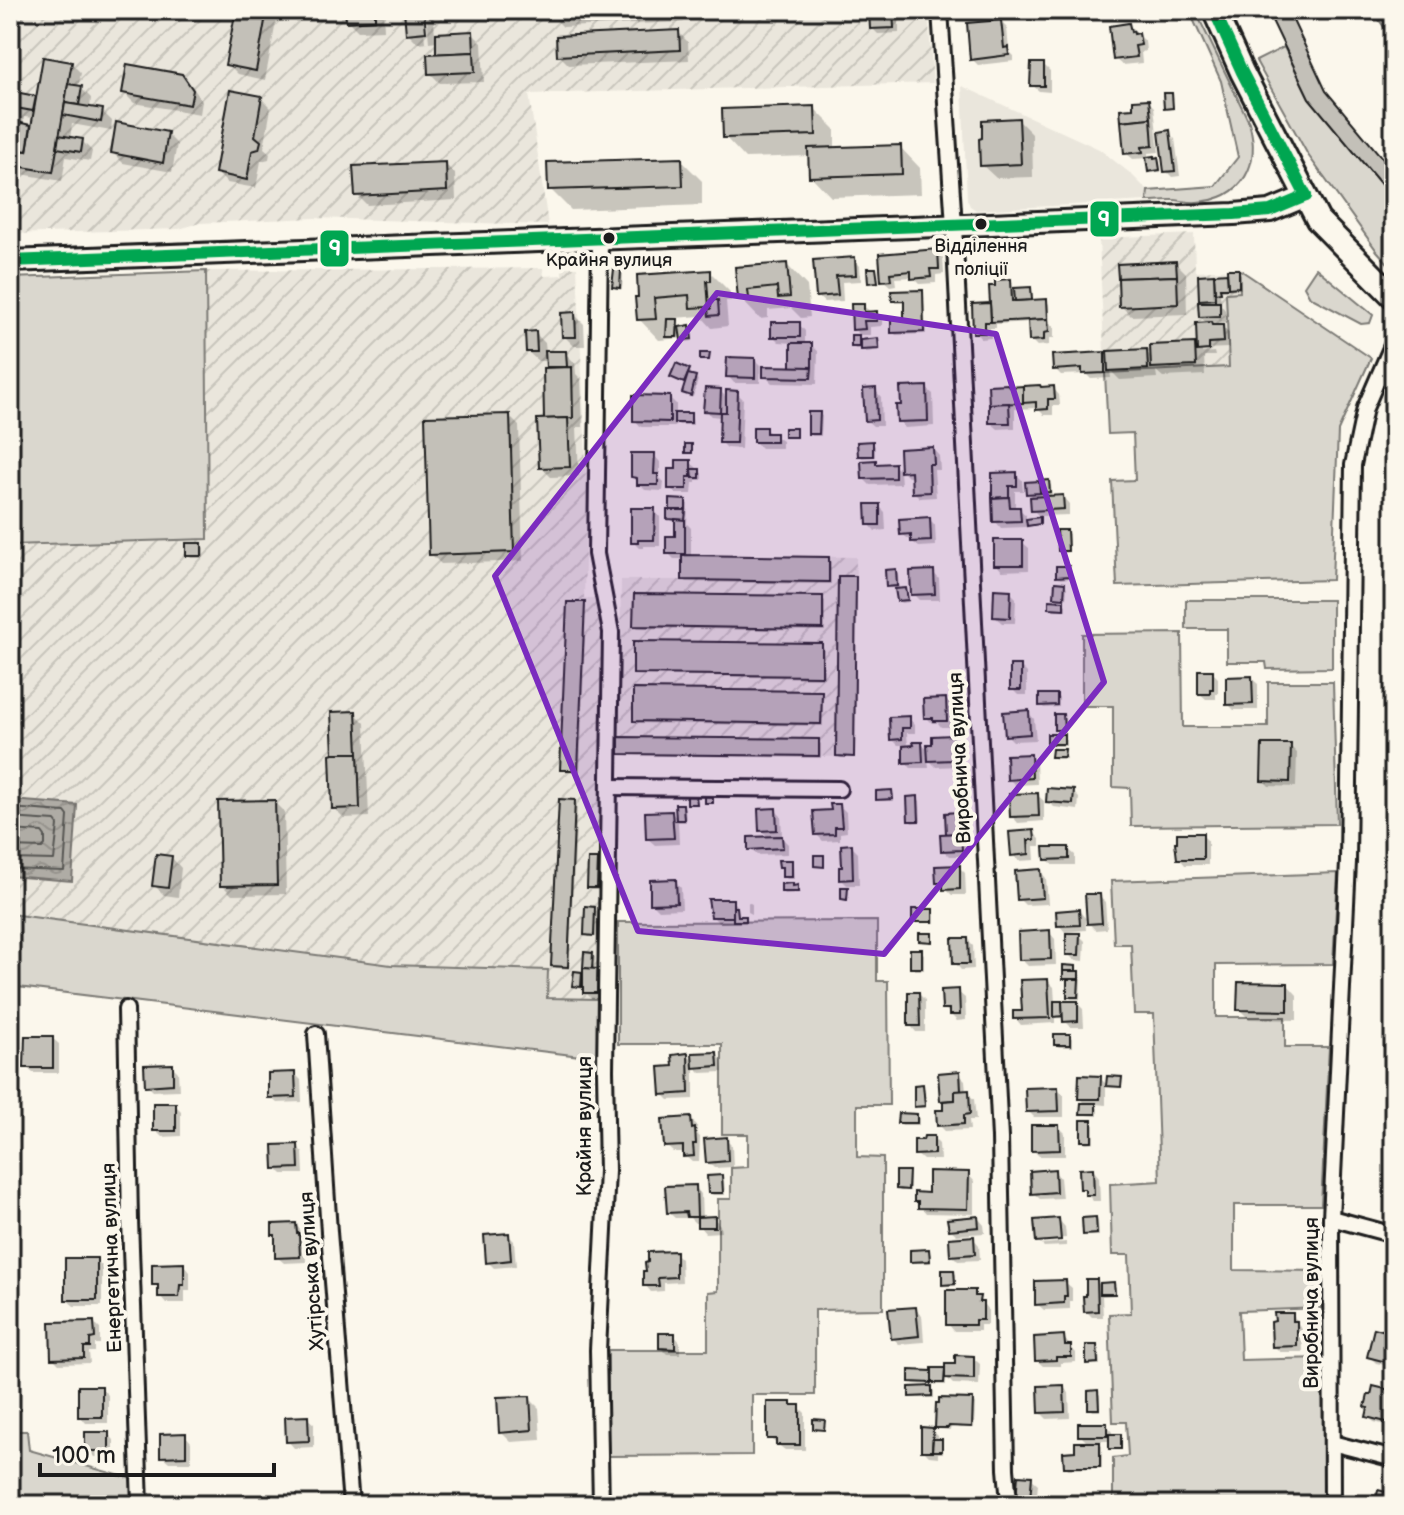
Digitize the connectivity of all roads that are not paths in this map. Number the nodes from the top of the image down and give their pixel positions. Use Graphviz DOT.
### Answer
graph roads {
  1 [pos="940,10"];
  2 [pos="1214,10"];
  3 [pos="1306,196"];
  4 [pos="954,226"];
  5 [pos="600,239"];
  6 [pos="10,261"];
  7 [pos="1394,297"];
  8 [pos="1394,341"];
  9 [pos="609,787"];
  10 [pos="839,789"];
  11 [pos="126,1009"];
  12 [pos="316,1034"];
  13 [pos="1331,1218"];
  14 [pos="1394,1235"];
  15 [pos="1332,1443"];
  16 [pos="1394,1459"];
  17 [pos="140,1505"];
  18 [pos="351,1505"];
  19 [pos="601,1505"];
  20 [pos="1011,1505"];
  21 [pos="1332,1505"];
  1 -- 4 [label="street, Виробнича вулиця"];
  2 -- 3 [label="main road"];
  3 -- 4 [label="street"];
  3 -- 7 [label="main road"];
  4 -- 5 [label="street"];
  4 -- 20 [label="street, Виробнича вулиця"];
  5 -- 6 [label="street"];
  5 -- 9 [label="street, Крайня вулиця"];
  8 -- 13 [label="street, Виробнича вулиця"];
  9 -- 10 [label="street"];
  9 -- 19 [label="street, Крайня вулиця"];
  11 -- 17 [label="street, Енергетична вулиця"];
  12 -- 18 [label="street, Хутірська вулиця"];
  13 -- 14 [label="street"];
  13 -- 15 [label="street, Виробнича вулиця"];
  15 -- 16 [label="street"];
  15 -- 21 [label="street, Виробнича вулиця"];
}
